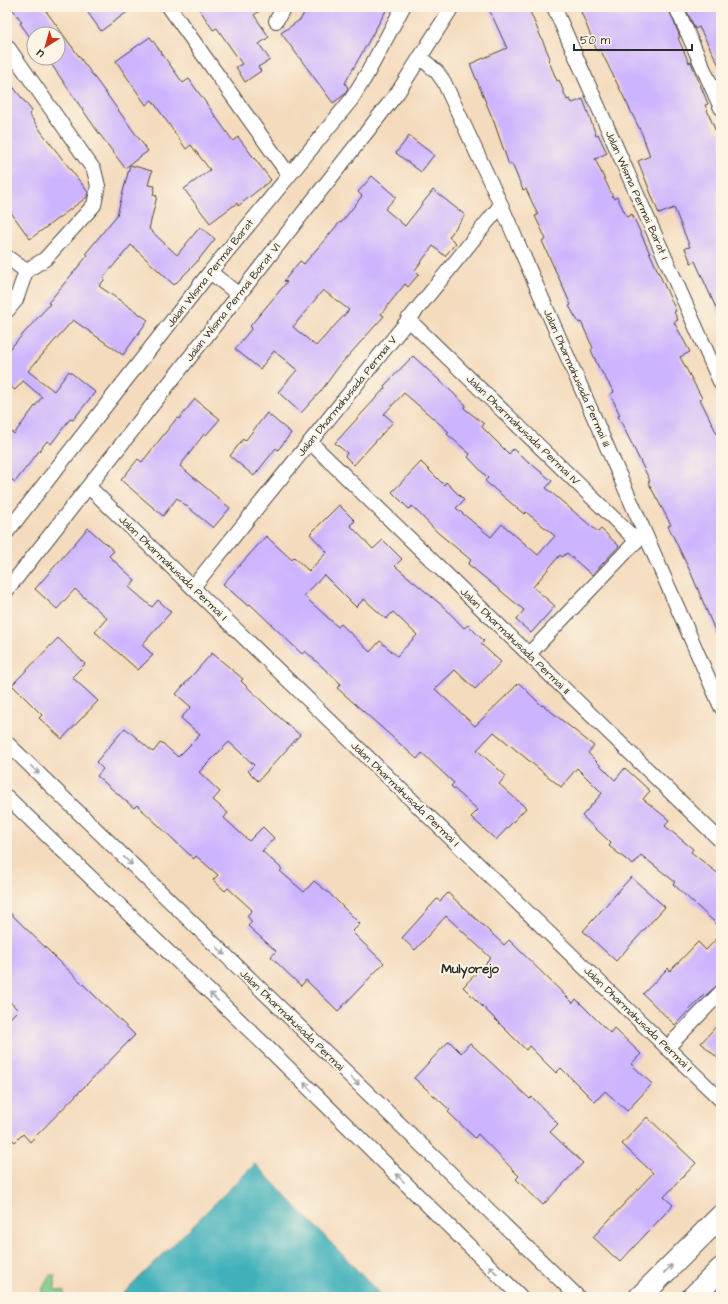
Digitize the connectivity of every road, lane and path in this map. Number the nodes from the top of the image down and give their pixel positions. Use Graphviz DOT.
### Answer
graph roads {
  1 [pos="169,7"];
  2 [pos="284,7"];
  3 [pos="403,7"];
  4 [pos="554,7"];
  5 [pos="676,7"];
  6 [pos="452,8"];
  7 [pos="276,22"];
  8 [pos="7,46"];
  9 [pos="421,58"];
  10 [pos="721,108"];
  11 [pos="289,175"];
  12 [pos="501,204"];
  13 [pos="7,257"];
  14 [pos="26,271"];
  15 [pos="210,272"];
  16 [pos="238,294"];
  17 [pos="7,311"];
  18 [pos="408,319"];
  19 [pos="721,384"];
  20 [pos="310,442"];
  21 [pos="89,487"];
  22 [pos="7,532"];
  23 [pos="641,536"];
  24 [pos="193,587"];
  25 [pos="7,590"];
  26 [pos="529,654"];
  27 [pos="721,707"];
  28 [pos="7,743"];
  29 [pos="7,797"];
  30 [pos="721,841"];
  31 [pos="721,992"];
  32 [pos="667,1048"];
  33 [pos="721,1100"];
  34 [pos="721,1216"];
  35 [pos="721,1269"];
  36 [pos="521,1297"];
  37 [pos="578,1297"];
  38 [pos="640,1297"];
  39 [pos="693,1297"];
  1 -- 11 [label="street"];
  2 -- 7 [label="street"];
  3 -- 11 [label="street, Jalan Wisma Permai Barat"];
  4 -- 19 [label="street, Jalan Wisma Permai Barat I"];
  5 -- 10 [label="street"];
  6 -- 9 [label="street, Jalan Wisma Permai Barat VI"];
  8 -- 14 [label="street"];
  9 -- 12 [label="street, Jalan Dharmahusada Permai III"];
  9 -- 16 [label="street, Jalan Wisma Permai Barat VI"];
  11 -- 15 [label="street, Jalan Wisma Permai Barat"];
  12 -- 18 [label="street, Jalan Dharmahusada Permai V"];
  12 -- 23 [label="street, Jalan Dharmahusada Permai III"];
  13 -- 14 [label="street"];
  14 -- 17 [label="street"];
  15 -- 16 [label="street"];
  15 -- 22 [label="street, Jalan Wisma Permai Barat"];
  16 -- 21 [label="street, Jalan Wisma Permai Barat VI"];
  18 -- 20 [label="street, Jalan Dharmahusada Permai V"];
  18 -- 23 [label="street, Jalan Dharmahusada Permai IV"];
  20 -- 24 [label="street, Jalan Dharmahusada Permai V"];
  20 -- 26 [label="street, Jalan Dharmahusada Permai II"];
  21 -- 24 [label="street, Jalan Dharmahusada Permai I"];
  21 -- 25 [label="street, Jalan Wisma Permai Barat VI"];
  23 -- 26 [label="street"];
  23 -- 27 [label="street, Jalan Dharmahusada Permai III"];
  24 -- 32 [label="street, Jalan Dharmahusada Permai I"];
  26 -- 30 [label="street, Jalan Dharmahusada Permai II"];
  28 -- 37 [label="street, Jalan Dharmahusada Permai, one-way"];
  36 -- 29 [label="street, one-way"];
  31 -- 32 [label="street"];
  32 -- 33 [label="street, Jalan Dharmahusada Permai I"];
  38 -- 34 [label="main road, one-way"];
  35 -- 39 [label="main road"];
}
